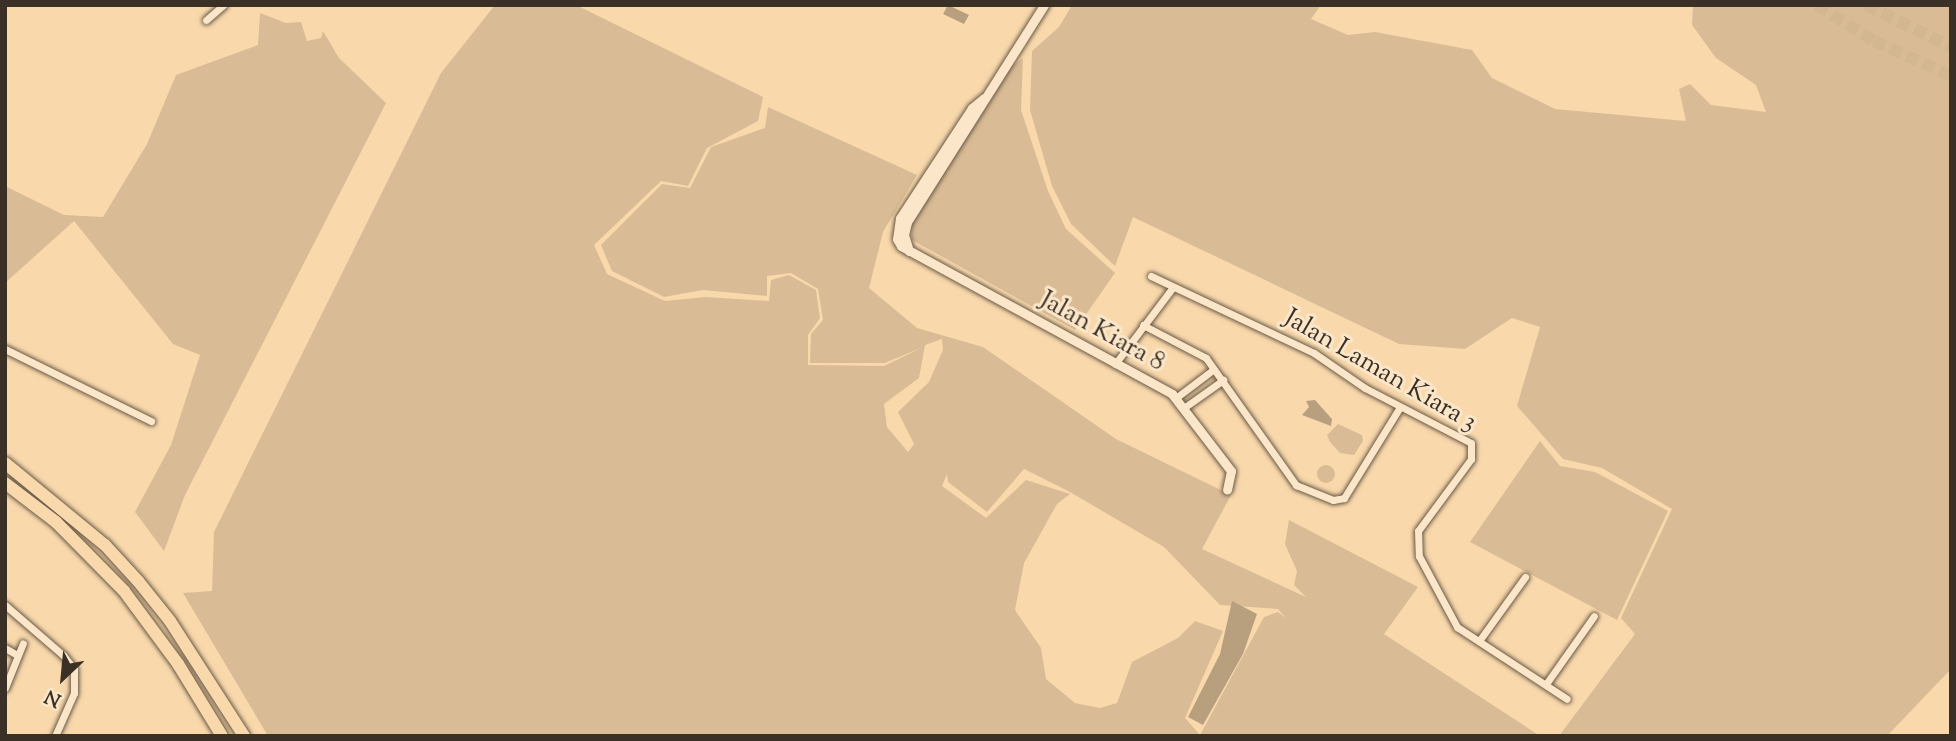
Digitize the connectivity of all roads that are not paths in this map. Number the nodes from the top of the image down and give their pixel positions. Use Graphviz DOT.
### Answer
graph roads {
  1 [pos="223,5"];
  2 [pos="1044,5"];
  3 [pos="206,20"];
  4 [pos="1151,276"];
  5 [pos="1172,287"];
  6 [pos="1143,325"];
  7 [pos="5,349"];
  8 [pos="1115,364"];
  9 [pos="1214,369"];
  10 [pos="1223,380"];
  11 [pos="1177,397"];
  12 [pos="1185,407"];
  13 [pos="1399,407"];
  14 [pos="151,421"];
  15 [pos="5,463"];
  16 [pos="5,484"];
  17 [pos="1227,489"];
  18 [pos="1525,577"];
  19 [pos="5,605"];
  20 [pos="1594,616"];
  21 [pos="1479,641"];
  22 [pos="23,643"];
  23 [pos="5,648"];
  24 [pos="17,655"];
  25 [pos="1546,684"];
  26 [pos="5,688"];
  27 [pos="1567,699"];
  28 [pos="55,736"];
  29 [pos="222,736"];
  30 [pos="244,736"];
  1 -- 3 [label="street"];
  2 -- 8 [label="street, Jalan Kiara 8"];
  4 -- 5 [label="street, Jalan Laman Kiara 3"];
  5 -- 6 [label="street"];
  5 -- 13 [label="street, Jalan Laman Kiara 3"];
  6 -- 8 [label="street"];
  6 -- 9 [label="street"];
  7 -- 14 [label="street"];
  8 -- 11 [label="street, Jalan Kiara 8"];
  9 -- 10 [label="street"];
  9 -- 11 [label="street"];
  10 -- 12 [label="street"];
  10 -- 13 [label="street"];
  11 -- 12 [label="street, Jalan Kiara 8"];
  12 -- 17 [label="street, Jalan Kiara 8"];
  13 -- 21 [label="street, Jalan Laman Kiara 3"];
  15 -- 30 [label="highway"];
  16 -- 29 [label="highway"];
  18 -- 21 [label="street"];
  19 -- 28 [label="street"];
  20 -- 25 [label="street"];
  21 -- 25 [label="street, Jalan Laman Kiara 3"];
  22 -- 24 [label="street"];
  23 -- 24 [label="street"];
  24 -- 26 [label="street"];
  25 -- 27 [label="street, Jalan Laman Kiara 3"];
}
